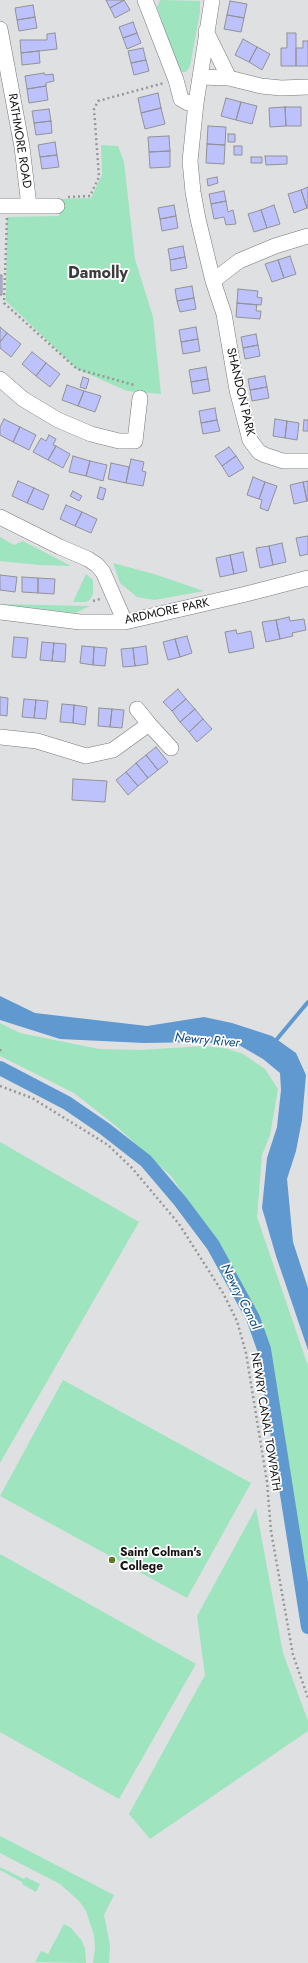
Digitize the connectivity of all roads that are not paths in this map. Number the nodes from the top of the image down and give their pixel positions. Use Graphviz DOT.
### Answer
graph roads {
  1 [pos="145,0"];
  2 [pos="212,0"];
  3 [pos="0,30"];
  4 [pos="206,31"];
  5 [pos="200,77"];
  6 [pos="229,78"];
  7 [pos="308,87"];
  8 [pos="196,103"];
  9 [pos="29,206"];
  10 [pos="57,206"];
  11 [pos="4,211"];
  12 [pos="308,236"];
  13 [pos="213,281"];
  14 [pos="0,379"];
  15 [pos="137,393"];
  16 [pos="308,461"];
  17 [pos="0,517"];
  18 [pos="308,578"];
  19 [pos="0,612"];
  20 [pos="124,622"];
  21 [pos="137,709"];
  22 [pos="149,724"];
  23 [pos="0,737"];
  24 [pos="171,748"];
  1 -- 8 [label="street"];
  2 -- 4 [label="street, SHANDON PARK"];
  3 -- 9 [label="street, RATHMORE ROAD"];
  4 -- 5 [label="street, SHANDON PARK"];
  4 -- 6 [label="street"];
  5 -- 6 [label="street"];
  5 -- 8 [label="street, SHANDON PARK"];
  6 -- 7 [label="street"];
  8 -- 13 [label="street, SHANDON PARK"];
  9 -- 10 [label="street, RATHMORE ROAD"];
  9 -- 11 [label="street, RATHMORE ROAD"];
  12 -- 13 [label="street"];
  13 -- 16 [label="street, SHANDON PARK"];
  14 -- 15 [label="street"];
  17 -- 20 [label="street"];
  18 -- 20 [label="street, ARDMORE PARK"];
  19 -- 20 [label="street, ARDMORE PARK"];
  21 -- 22 [label="street"];
  22 -- 23 [label="street"];
  22 -- 24 [label="street"];
}
